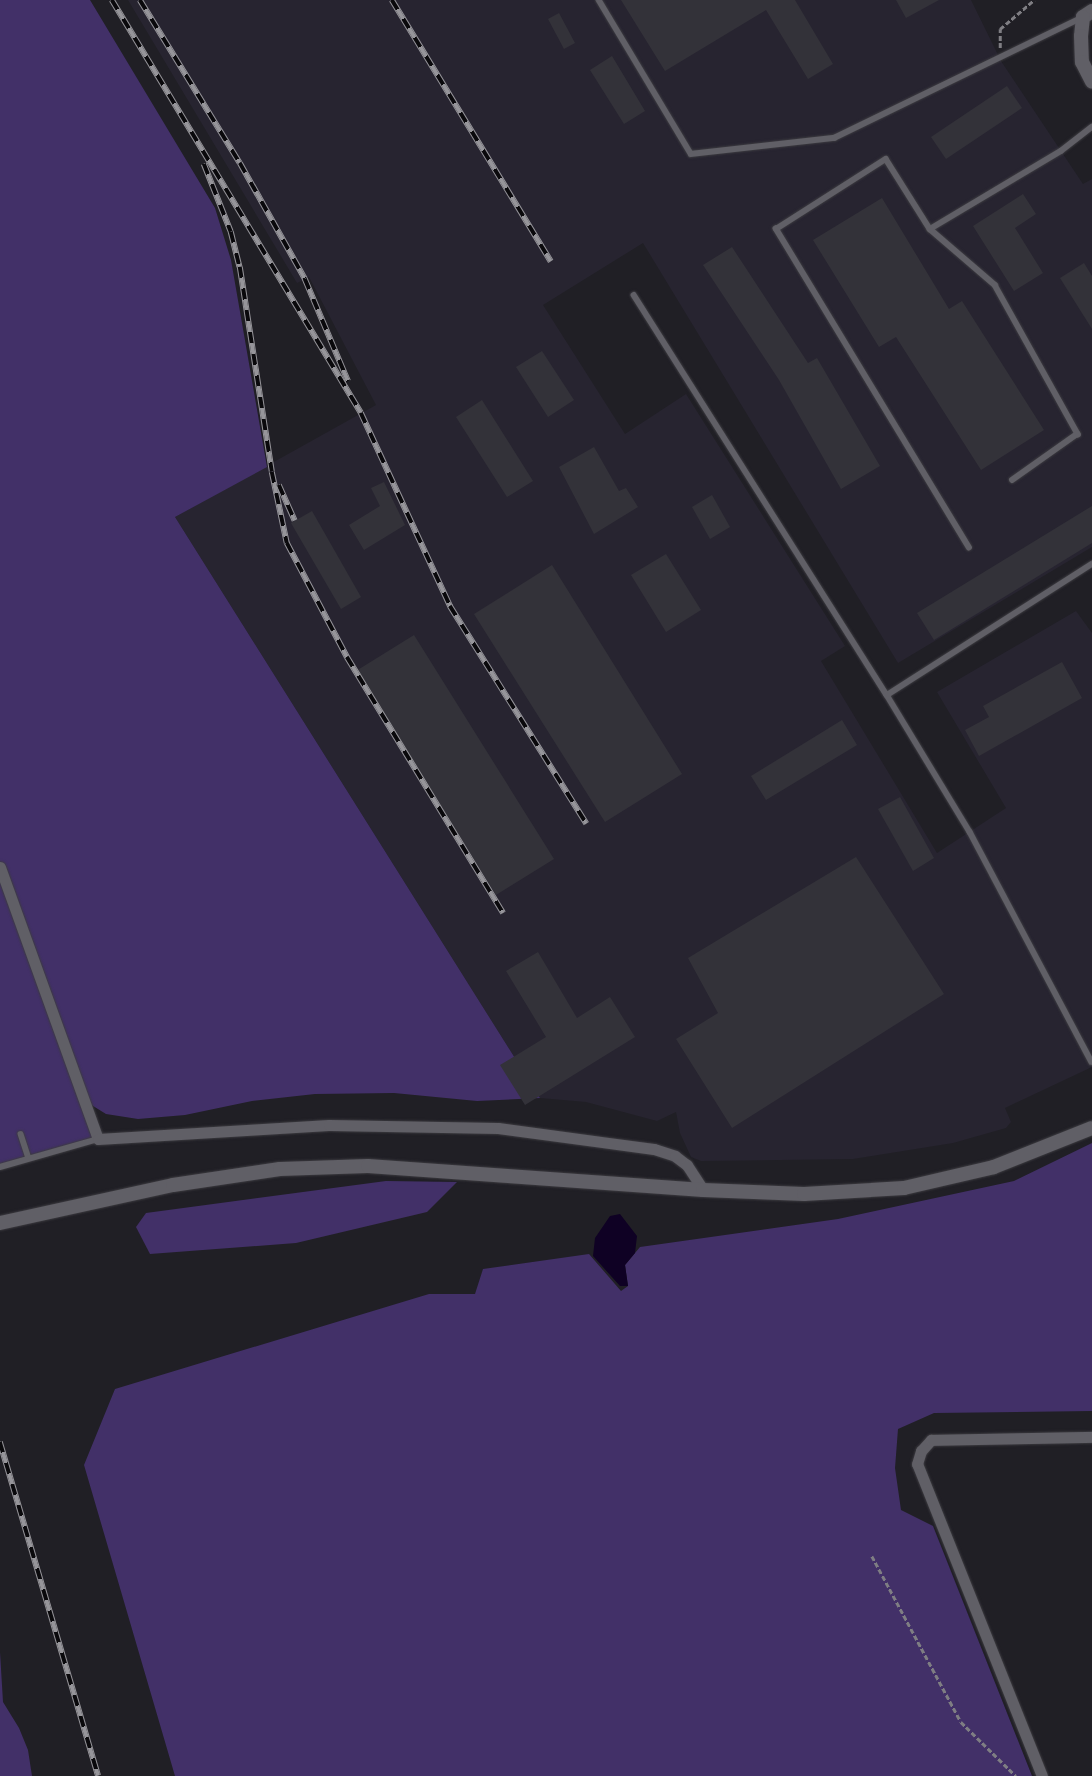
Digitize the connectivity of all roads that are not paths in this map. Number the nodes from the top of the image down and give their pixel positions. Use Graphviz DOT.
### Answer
graph roads {
  1 [pos="598,0"];
  2 [pos="1088,14"];
  3 [pos="1092,82"];
  4 [pos="1092,127"];
  5 [pos="930,230"];
  6 [pos="634,295"];
  7 [pos="1013,480"];
  8 [pos="969,548"];
  9 [pos="1092,564"];
  10 [pos="887,695"];
  11 [pos="0,868"];
  12 [pos="1092,1062"];
  13 [pos="1092,1128"];
  14 [pos="21,1134"];
  15 [pos="98,1139"];
  16 [pos="29,1158"];
  17 [pos="0,1167"];
  18 [pos="703,1190"];
  19 [pos="0,1222"];
  20 [pos="1092,1437"];
  21 [pos="1042,1776"];
  1 -- 2 [label="lane"];
  2 -- 3 [label="street"];
  4 -- 5 [label="lane"];
  5 -- 7 [label="lane"];
  5 -- 8 [label="lane"];
  6 -- 10 [label="lane"];
  9 -- 10 [label="lane"];
  10 -- 12 [label="lane"];
  11 -- 15 [label="street"];
  13 -- 18 [label="street"];
  14 -- 16 [label="lane"];
  15 -- 16 [label="lane"];
  15 -- 18 [label="street"];
  16 -- 17 [label="lane"];
  18 -- 19 [label="street"];
  20 -- 21 [label="street"];
}
